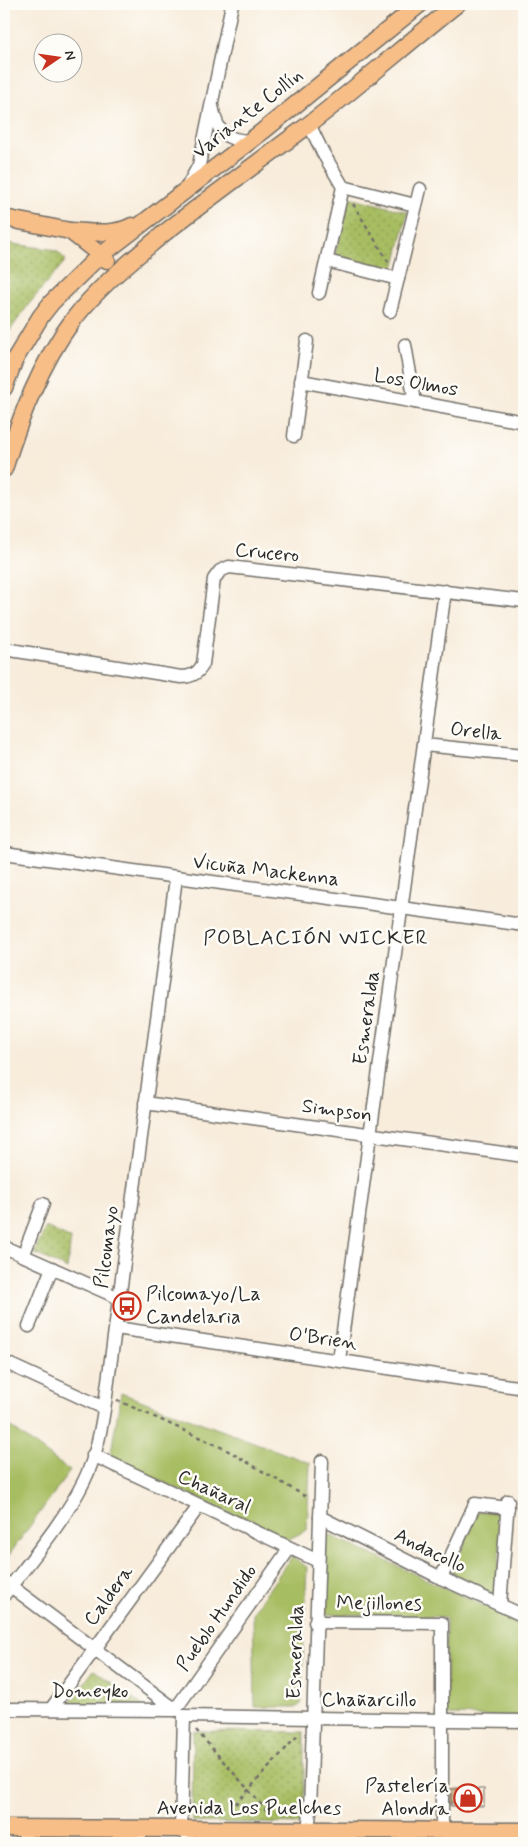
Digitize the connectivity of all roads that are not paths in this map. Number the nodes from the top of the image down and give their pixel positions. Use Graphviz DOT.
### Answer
graph roads {
  1 [pos="232,4"];
  2 [pos="420,4"];
  3 [pos="457,4"];
  4 [pos="212,104"];
  5 [pos="309,124"];
  6 [pos="250,141"];
  7 [pos="343,187"];
  8 [pos="420,189"];
  9 [pos="185,191"];
  10 [pos="415,205"];
  11 [pos="151,217"];
  12 [pos="4,218"];
  13 [pos="70,230"];
  14 [pos="100,255"];
  15 [pos="327,261"];
  16 [pos="119,270"];
  17 [pos="398,279"];
  18 [pos="319,293"];
  19 [pos="390,312"];
  20 [pos="307,341"];
  21 [pos="405,345"];
  22 [pos="301,380"];
  23 [pos="4,388"];
  24 [pos="415,402"];
  25 [pos="524,422"];
  26 [pos="294,436"];
  27 [pos="4,470"];
  28 [pos="445,591"];
  29 [pos="524,601"];
  30 [pos="4,650"];
  31 [pos="424,745"];
  32 [pos="524,756"];
  33 [pos="4,853"];
  34 [pos="176,878"];
  35 [pos="402,907"];
  36 [pos="524,925"];
  37 [pos="146,1102"];
  38 [pos="370,1134"];
  39 [pos="524,1156"];
  40 [pos="43,1204"];
  41 [pos="4,1247"];
  42 [pos="23,1256"];
  43 [pos="52,1268"];
  44 [pos="120,1298"];
  45 [pos="29,1326"];
  46 [pos="116,1328"];
  47 [pos="339,1360"];
  48 [pos="4,1362"];
  49 [pos="524,1388"];
  50 [pos="105,1402"];
  51 [pos="94,1455"];
  52 [pos="322,1461"];
  53 [pos="199,1506"];
  54 [pos="320,1511"];
  55 [pos="289,1549"];
  56 [pos="318,1561"];
  57 [pos="441,1578"];
  58 [pos="6,1588"];
  59 [pos="500,1605"];
  60 [pos="524,1616"];
  61 [pos="315,1622"];
  62 [pos="94,1649"];
  63 [pos="4,1709"];
  64 [pos="50,1709"];
  65 [pos="180,1713"];
  66 [pos="312,1719"];
  67 [pos="441,1719"];
  68 [pos="524,1721"];
  69 [pos="4,1828"];
  70 [pos="442,1831"];
  71 [pos="524,1831"];
  72 [pos="186,1834"];
  73 [pos="25,1836"];
  74 [pos="140,1836"];
  75 [pos="307,1837"];
  76 [pos="372,1837"];
  1 -- 4 [label="street"];
  2 -- 6 [label="main road, Variante Collín"];
  3 -- 5 [label="main road"];
  4 -- 6 [label="street"];
  4 -- 9 [label="street"];
  5 -- 7 [label="street"];
  5 -- 16 [label="main road"];
  6 -- 9 [label="main road, Variante Collín"];
  7 -- 10 [label="street"];
  7 -- 15 [label="street"];
  8 -- 10 [label="street"];
  9 -- 11 [label="main road, Variante Collín"];
  10 -- 17 [label="street"];
  11 -- 13 [label="main road"];
  11 -- 14 [label="main road, Variante Collín"];
  12 -- 13 [label="main road"];
  13 -- 14 [label="main road"];
  14 -- 16 [label="main road"];
  14 -- 23 [label="main road, Variante Collín"];
  15 -- 17 [label="street"];
  15 -- 18 [label="street"];
  16 -- 27 [label="main road"];
  17 -- 19 [label="street"];
  20 -- 22 [label="street"];
  21 -- 24 [label="street"];
  22 -- 24 [label="street, Los Olmos"];
  22 -- 26 [label="street"];
  24 -- 25 [label="street, Los Olmos"];
  28 -- 29 [label="street, Crucero"];
  28 -- 30 [label="street, Crucero"];
  28 -- 31 [label="street, Esmeralda"];
  31 -- 32 [label="street, Orella"];
  31 -- 35 [label="street, Esmeralda"];
  33 -- 34 [label="street, Vicuña Mackenna"];
  34 -- 35 [label="street, Vicuña Mackenna"];
  34 -- 37 [label="street, Pilcomayo"];
  35 -- 36 [label="street, Vicuña Mackenna"];
  35 -- 38 [label="street, Esmeralda"];
  37 -- 38 [label="street, Simpson"];
  37 -- 44 [label="street, Pilcomayo"];
  38 -- 39 [label="street, Simpson"];
  38 -- 47 [label="street, Esmeralda"];
  40 -- 42 [label="street"];
  41 -- 42 [label="street"];
  42 -- 43 [label="street"];
  43 -- 44 [label="street"];
  43 -- 45 [label="street"];
  44 -- 46 [label="street, Pilcomayo"];
  46 -- 47 [label="street, O'Brien"];
  46 -- 50 [label="street, Pilcomayo"];
  47 -- 49 [label="street, O'Brien"];
  48 -- 50 [label="street"];
  50 -- 51 [label="street, Pilcomayo"];
  51 -- 53 [label="street, Chañaral"];
  51 -- 58 [label="street, Pilcomayo"];
  52 -- 54 [label="street, Esmeralda"];
  53 -- 55 [label="street, Chañaral"];
  53 -- 62 [label="street, Caldera"];
  54 -- 56 [label="street, Esmeralda"];
  54 -- 57 [label="street, Andacollo"];
  55 -- 56 [label="street, Chañaral"];
  55 -- 65 [label="street, Pueblo Hundido"];
  56 -- 61 [label="street, Esmeralda"];
  57 -- 59 [label="street, Andacollo"];
  57 -- 59 [label="street"];
  58 -- 62 [label="street"];
  59 -- 60 [label="street, Andacollo"];
  61 -- 66 [label="street, Esmeralda"];
  61 -- 67 [label="street, Mejillones"];
  62 -- 64 [label="street, Caldera"];
  62 -- 65 [label="street"];
  63 -- 64 [label="street, Domeyko"];
  64 -- 65 [label="street, Domeyko"];
  65 -- 66 [label="street, Chañarcillo"];
  65 -- 72 [label="street"];
  66 -- 67 [label="street, Chañarcillo"];
  66 -- 75 [label="street, Esmeralda"];
  67 -- 68 [label="street, Chañarcillo"];
  67 -- 70 [label="street"];
  69 -- 73 [label="main road, Avenida Los Puelches"];
  70 -- 71 [label="main road, Avenida Los Puelches"];
  70 -- 76 [label="main road, Avenida Los Puelches"];
  72 -- 74 [label="main road, Avenida Los Puelches"];
  72 -- 75 [label="main road, Avenida Los Puelches"];
  73 -- 74 [label="main road, Avenida Los Puelches"];
  75 -- 76 [label="main road, Avenida Los Puelches"];
}
